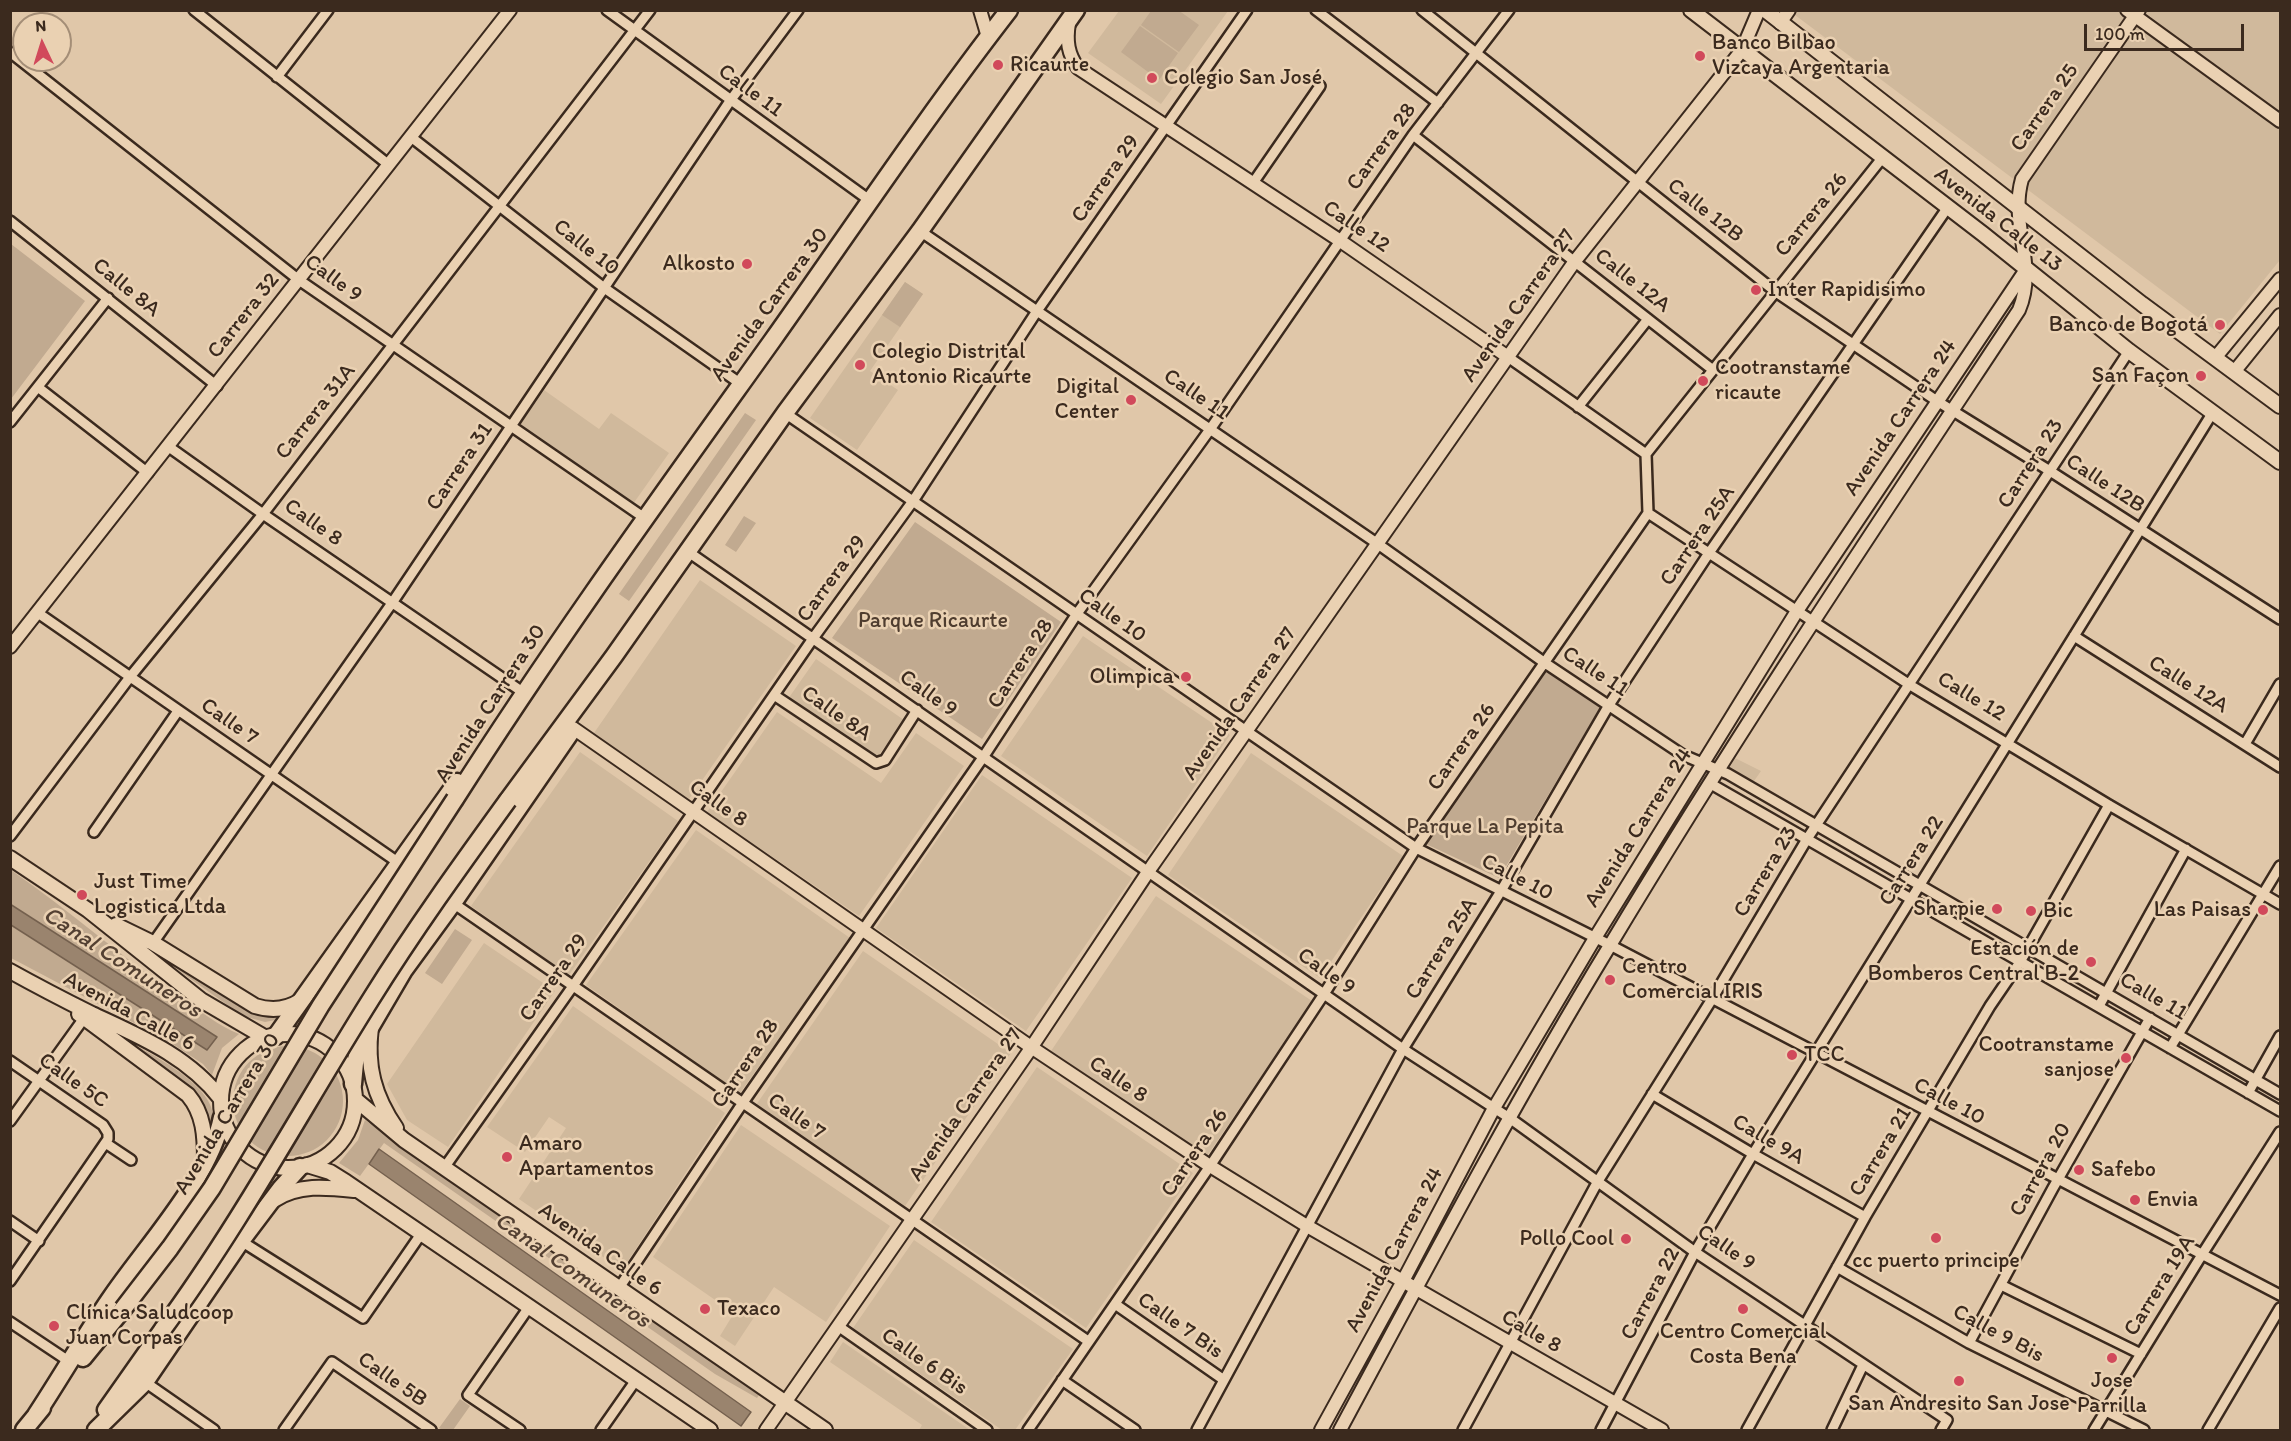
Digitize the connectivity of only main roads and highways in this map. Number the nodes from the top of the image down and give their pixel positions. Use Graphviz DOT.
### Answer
graph roads {
  1 [pos="510,10"];
  2 [pos="980,10"];
  3 [pos="1009,10"];
  4 [pos="1691,10"];
  5 [pos="1759,10"];
  6 [pos="1765,10"];
  7 [pos="1788,10"];
  8 [pos="2134,12"];
  9 [pos="1072,16"];
  10 [pos="1780,22"];
  11 [pos="988,38"];
  12 [pos="1742,50"];
  13 [pos="2280,122"];
  14 [pos="2018,206"];
  15 [pos="2027,268"];
  16 [pos="2280,279"];
  17 [pos="2280,315"];
  18 [pos="1508,357"];
  19 [pos="2215,358"];
  20 [pos="2234,372"];
  21 [pos="2280,406"];
  22 [pos="2280,462"];
  23 [pos="1890,471"];
  24 [pos="1905,482"];
  25 [pos="10,647"];
  26 [pos="614,656"];
  27 [pos="502,725"];
  28 [pos="573,728"];
  29 [pos="10,858"];
  30 [pos="88,910"];
  31 [pos="10,971"];
  32 [pos="302,1000"];
  33 [pos="86,1015"];
  34 [pos="372,1025"];
  35 [pos="271,1037"];
  36 [pos="1031,1047"];
  37 [pos="354,1092"];
  38 [pos="220,1099"];
  39 [pos="222,1117"];
  40 [pos="404,1140"];
  41 [pos="205,1163"];
  42 [pos="304,1166"];
  43 [pos="359,1191"];
  44 [pos="270,1203"];
  45 [pos="1403,1281"];
  46 [pos="1416,1288"];
  47 [pos="785,1403"];
  48 [pos="36,1416"];
  49 [pos="24,1431"];
  50 [pos="92,1431"];
  51 [pos="96,1431"];
  52 [pos="710,1431"];
  53 [pos="766,1431"];
  54 [pos="825,1431"];
  55 [pos="1321,1431"];
  56 [pos="1340,1431"];
  57 [pos="1662,1431"];
  1 -- 25 [label="main road, Carrera 32"];
  2 -- 11 [label="main road"];
  3 -- 11 [label="highway, Avenida Carrera 30"];
  4 -- 12 [label="main road, Avenida Calle 13"];
  5 -- 12 [label="main road, Avenida Carrera 27"];
  6 -- 10 [label="main road, Avenida Calle 13"];
  7 -- 10 [label="main road"];
  8 -- 13 [label="main road"];
  8 -- 14 [label="main road, Carrera 25"];
  9 -- 18 [label="main road, Calle 12"];
  9 -- 26 [label="highway"];
  10 -- 14 [label="main road, Avenida Calle 13"];
  11 -- 27 [label="highway, Avenida Carrera 30"];
  12 -- 15 [label="main road, Avenida Calle 13"];
  12 -- 18 [label="main road, Avenida Carrera 27"];
  14 -- 15 [label="main road, Avenida Carrera 24"];
  14 -- 19 [label="main road, Avenida Calle 13"];
  15 -- 22 [label="main road, Avenida Calle 13"];
  15 -- 23 [label="main road, Avenida Carrera 24"];
  15 -- 24 [label="main road, Avenida Carrera 24"];
  16 -- 19 [label="main road"];
  17 -- 20 [label="main road"];
  18 -- 36 [label="main road, Avenida Carrera 27"];
  19 -- 20 [label="main road, Avenida Calle 13"];
  20 -- 21 [label="main road, Avenida Calle 13"];
  23 -- 24 [label="main road"];
  23 -- 45 [label="main road, Avenida Carrera 24"];
  24 -- 46 [label="main road, Avenida Carrera 24"];
  26 -- 28 [label="highway"];
  26 -- 50 [label="highway, bridge"];
  27 -- 32 [label="highway"];
  27 -- 48 [label="highway, Avenida Carrera 30, bridge"];
  28 -- 34 [label="highway"];
  28 -- 36 [label="main road, Calle 8"];
  29 -- 30 [label="main road, Avenida Calle 6"];
  30 -- 32 [label="main road"];
  30 -- 35 [label="main road, Avenida Calle 6"];
  31 -- 33 [label="main road, Avenida Calle 6"];
  32 -- 35 [label="highway"];
  33 -- 38 [label="main road, Avenida Calle 6"];
  33 -- 41 [label="main road"];
  34 -- 37 [label="highway"];
  34 -- 40 [label="main road"];
  35 -- 37 [label="main road"];
  35 -- 38 [label="main road"];
  36 -- 45 [label="main road, Calle 8"];
  36 -- 47 [label="main road, Avenida Carrera 27"];
  37 -- 40 [label="main road, Avenida Calle 6"];
  37 -- 42 [label="main road"];
  38 -- 39 [label="main road"];
  39 -- 41 [label="highway"];
  39 -- 42 [label="main road"];
  40 -- 47 [label="main road, Avenida Calle 6"];
  41 -- 48 [label="highway"];
  42 -- 43 [label="main road"];
  42 -- 44 [label="highway"];
  43 -- 44 [label="main road"];
  43 -- 52 [label="main road"];
  44 -- 51 [label="highway"];
  45 -- 46 [label="main road, Calle 8"];
  45 -- 55 [label="main road, Avenida Carrera 24"];
  46 -- 56 [label="main road, Avenida Carrera 24"];
  46 -- 57 [label="main road, Calle 8"];
  47 -- 53 [label="main road, Avenida Carrera 27"];
  47 -- 54 [label="main road, Avenida Calle 6"];
  48 -- 49 [label="highway, Avenida Carrera 30"];
}
